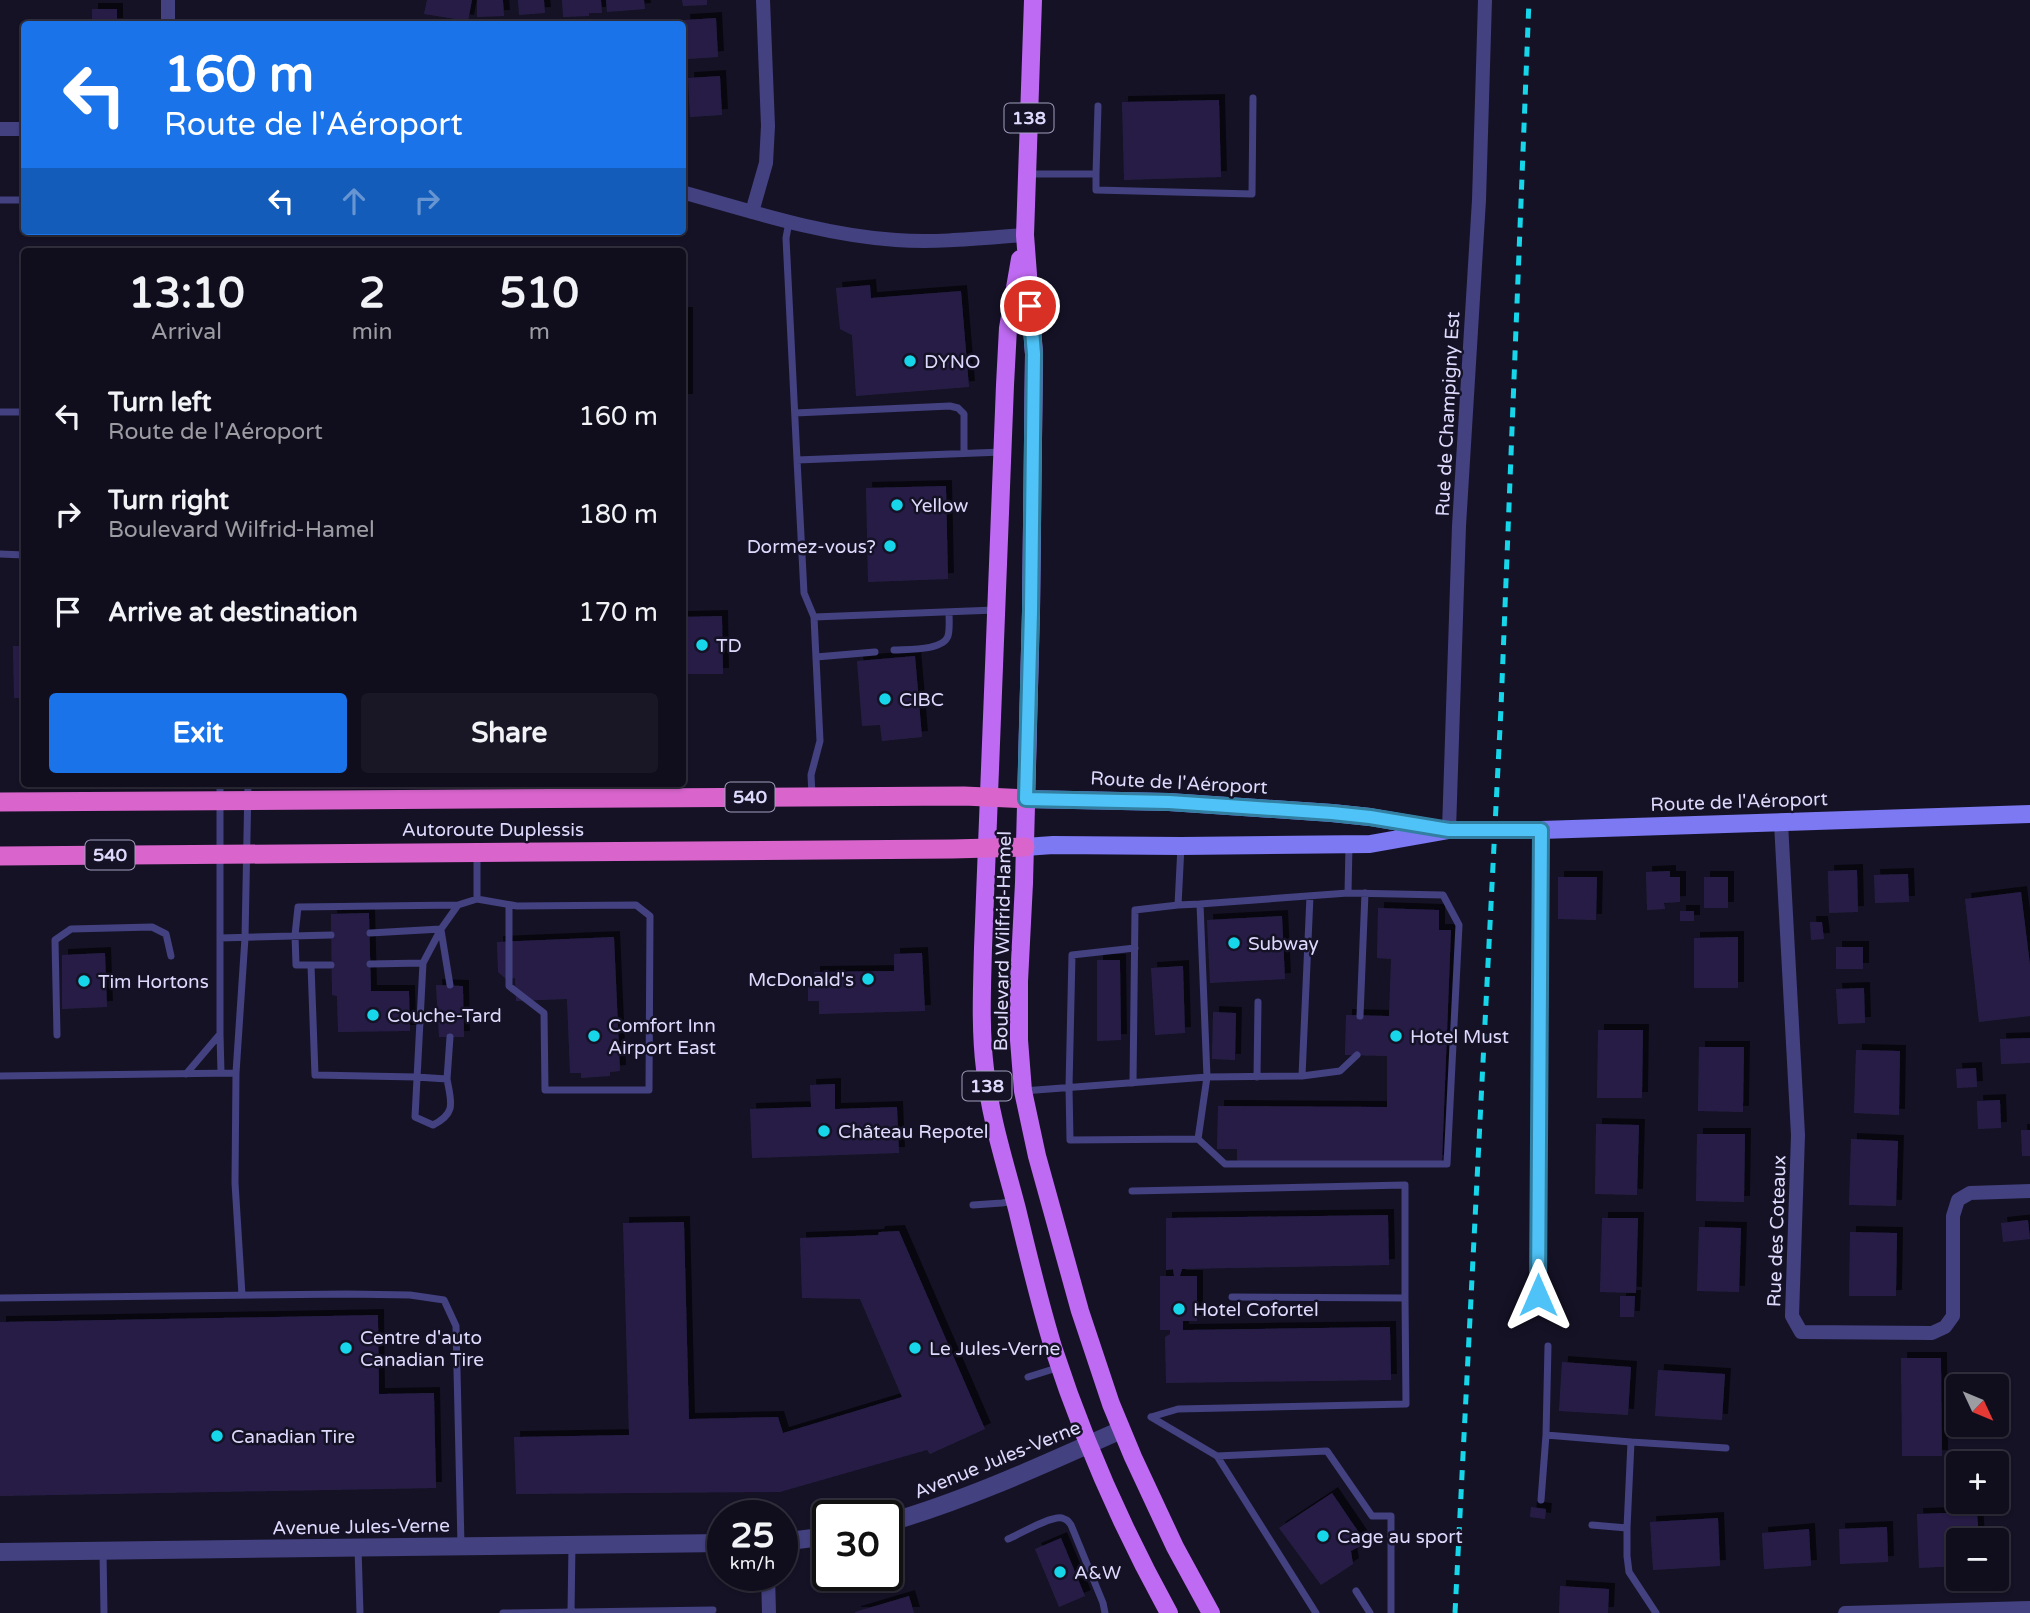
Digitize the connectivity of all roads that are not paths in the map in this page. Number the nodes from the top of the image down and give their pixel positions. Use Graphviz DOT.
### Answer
graph roads {
  1 [pos="168,0"];
  2 [pos="762,0"];
  3 [pos="1033,0"];
  4 [pos="1485,0"];
  5 [pos="168,21"];
  6 [pos="1253,98"];
  7 [pos="1098,106"];
  8 [pos="0,129"];
  9 [pos="21,129"];
  10 [pos="1027,174"];
  11 [pos="1096,174"];
  12 [pos="686,193"];
  13 [pos="0,200"];
  14 [pos="21,200"];
  15 [pos="752,212"];
  16 [pos="789,222"];
  17 [pos="1025,235"];
  18 [pos="0,412"];
  19 [pos="21,412"];
  20 [pos="795,413"];
  21 [pos="1003,452"];
  22 [pos="964,453"];
  23 [pos="797,460"];
  24 [pos="0,554"];
  25 [pos="21,555"];
  26 [pos="997,610"];
  27 [pos="949,612"];
  28 [pos="814,617"];
  29 [pos="894,650"];
  30 [pos="875,652"];
  31 [pos="816,657"];
  32 [pos="220,792"];
  33 [pos="248,792"];
  34 [pos="813,797"];
  35 [pos="989,797"];
  36 [pos="1026,799"];
  37 [pos="0,802"];
  38 [pos="2030,814"];
  39 [pos="1781,823"];
  40 [pos="1449,830"];
  41 [pos="1541,830"];
  42 [pos="1349,844"];
  43 [pos="1181,846"];
  44 [pos="987,847"];
  45 [pos="1025,847"];
  46 [pos="478,852"];
  47 [pos="220,854"];
  48 [pos="248,854"];
  49 [pos="0,856"];
  50 [pos="1348,893"];
  51 [pos="1365,893"];
  52 [pos="1310,896"];
  53 [pos="477,899"];
  54 [pos="1200,904"];
  55 [pos="458,905"];
  56 [pos="509,905"];
  57 [pos="1178,905"];
  58 [pos="441,929"];
  59 [pos="370,933"];
  60 [pos="295,935"];
  61 [pos="331,935"];
  62 [pos="245,937"];
  63 [pos="220,938"];
  64 [pos="1135,948"];
  65 [pos="171,956"];
  66 [pos="423,963"];
  67 [pos="370,964"];
  68 [pos="311,965"];
  69 [pos="331,965"];
  70 [pos="450,985"];
  71 [pos="1258,1002"];
  72 [pos="1360,1016"];
  73 [pos="220,1034"];
  74 [pos="57,1035"];
  75 [pos="450,1037"];
  76 [pos="1357,1055"];
  77 [pos="220,1073"];
  78 [pos="236,1073"];
  79 [pos="186,1074"];
  80 [pos="0,1076"];
  81 [pos="1301,1076"];
  82 [pos="416,1077"];
  83 [pos="1207,1077"];
  84 [pos="1257,1077"];
  85 [pos="447,1079"];
  86 [pos="1133,1083"];
  87 [pos="1069,1087"];
  88 [pos="1023,1091"];
  89 [pos="1198,1139"];
  90 [pos="1132,1191"];
  91 [pos="2030,1191"];
  92 [pos="1014,1200"];
  93 [pos="973,1205"];
  94 [pos="242,1295"];
  95 [pos="1538,1295"];
  96 [pos="1232,1297"];
  97 [pos="0,1298"];
  98 [pos="1405,1298"];
  99 [pos="1548,1346"];
  100 [pos="1060,1367"];
  101 [pos="1028,1377"];
  102 [pos="1121,1430"];
  103 [pos="1546,1435"];
  104 [pos="1631,1442"];
  105 [pos="1089,1444"];
  106 [pos="1726,1448"];
  107 [pos="1217,1456"];
  108 [pos="1541,1500"];
  109 [pos="903,1518"];
  110 [pos="1592,1525"];
  111 [pos="1627,1528"];
  112 [pos="1008,1539"];
  113 [pos="707,1543"];
  114 [pos="572,1544"];
  115 [pos="461,1545"];
  116 [pos="358,1547"];
  117 [pos="103,1550"];
  118 [pos="0,1552"];
  119 [pos="768,1591"];
  120 [pos="1356,1591"];
  121 [pos="2030,1608"];
  122 [pos="713,1610"];
  123 [pos="571,1612"];
  124 [pos="104,1613"];
  125 [pos="360,1613"];
  126 [pos="503,1613"];
  127 [pos="769,1613"];
  128 [pos="1105,1613"];
  129 [pos="1169,1613"];
  130 [pos="1211,1613"];
  131 [pos="1316,1613"];
  132 [pos="1370,1613"];
  133 [pos="1391,1613"];
  134 [pos="1656,1613"];
  135 [pos="1845,1613"];
  136 [pos="1883,1613"];
  1 -- 5 [label="street"];
  2 -- 15 [label="street"];
  3 -- 10 [label="main road, Boulevard Wilfrid-Hamel / 138"];
  4 -- 40 [label="street, Rue de Champigny Est"];
  6 -- 11 [label="lane"];
  7 -- 11 [label="lane"];
  8 -- 9 [label="street"];
  10 -- 11 [label="lane"];
  10 -- 17 [label="main road, Boulevard Wilfrid-Hamel / 138"];
  12 -- 15 [label="street"];
  13 -- 14 [label="lane"];
  15 -- 16 [label="street"];
  16 -- 17 [label="street"];
  16 -- 20 [label="lane"];
  17 -- 21 [label="main road, Boulevard Wilfrid-Hamel / 138"];
  17 -- 36 [label="main road, Boulevard Wilfrid-Hamel"];
  18 -- 19 [label="lane"];
  20 -- 22 [label="lane"];
  20 -- 23 [label="lane"];
  21 -- 22 [label="lane"];
  21 -- 26 [label="main road, Boulevard Wilfrid-Hamel / 138"];
  22 -- 23 [label="lane"];
  23 -- 28 [label="lane"];
  24 -- 25 [label="lane"];
  26 -- 27 [label="lane"];
  26 -- 35 [label="main road, Boulevard Wilfrid-Hamel / 138"];
  27 -- 28 [label="lane"];
  27 -- 29 [label="lane"];
  28 -- 31 [label="lane"];
  30 -- 31 [label="lane"];
  31 -- 34 [label="lane"];
  32 -- 33 [label="highway, Autoroute Duplessis / 540"];
  32 -- 37 [label="highway, Autoroute Duplessis / 540"];
  32 -- 47 [label="lane"];
  33 -- 34 [label="highway, Autoroute Duplessis / 540"];
  33 -- 48 [label="lane"];
  34 -- 35 [label="highway, Autoroute Duplessis / 540"];
  35 -- 36 [label="highway, Route de l'Aéroport / 540"];
  35 -- 44 [label="main road, Boulevard Wilfrid-Hamel / 138"];
  36 -- 40 [label="main road, Route de l'Aéroport"];
  36 -- 45 [label="main road, Boulevard Wilfrid-Hamel"];
  38 -- 39 [label="main road, Route de l'Aéroport"];
  39 -- 41 [label="main road, Route de l'Aéroport"];
  39 -- 91 [label="street, Rue des Coteaux"];
  40 -- 41 [label="main road, Route de l'Aéroport"];
  40 -- 42 [label="main road, Route de l'Aéroport"];
  41 -- 95 [label="street"];
  42 -- 43 [label="main road, Route de l'Aéroport"];
  42 -- 50 [label="lane"];
  43 -- 45 [label="main road, Route de l'Aéroport"];
  43 -- 57 [label="lane"];
  44 -- 45 [label="highway, Route de l'Aéroport / 540"];
  44 -- 46 [label="highway, Autoroute Duplessis / 540"];
  44 -- 92 [label="main road, Boulevard Wilfrid-Hamel / 138"];
  45 -- 88 [label="main road, Boulevard Wilfrid-Hamel"];
  46 -- 48 [label="highway, Autoroute Duplessis / 540"];
  46 -- 53 [label="lane"];
  47 -- 48 [label="highway, Autoroute Duplessis / 540"];
  47 -- 49 [label="highway, Autoroute Duplessis / 540"];
  47 -- 63 [label="lane"];
  48 -- 62 [label="lane"];
  50 -- 51 [label="lane"];
  50 -- 52 [label="lane"];
  51 -- 72 [label="lane"];
  51 -- 89 [label="lane"];
  52 -- 54 [label="lane"];
  52 -- 81 [label="lane"];
  53 -- 55 [label="lane"];
  53 -- 56 [label="lane"];
  54 -- 57 [label="lane"];
  54 -- 83 [label="lane"];
  55 -- 58 [label="lane"];
  55 -- 60 [label="lane"];
  56 -- 56 [label="lane"];
  57 -- 64 [label="lane"];
  58 -- 59 [label="lane"];
  58 -- 66 [label="lane"];
  58 -- 70 [label="lane"];
  60 -- 61 [label="lane"];
  60 -- 62 [label="lane"];
  60 -- 68 [label="lane"];
  62 -- 63 [label="lane"];
  62 -- 78 [label="lane"];
  63 -- 73 [label="lane"];
  64 -- 86 [label="lane"];
  64 -- 87 [label="lane"];
  65 -- 74 [label="lane"];
  66 -- 67 [label="lane"];
  66 -- 82 [label="lane"];
  68 -- 69 [label="lane"];
  68 -- 82 [label="lane"];
  71 -- 84 [label="lane"];
  73 -- 77 [label="lane"];
  73 -- 79 [label="lane"];
  75 -- 85 [label="lane"];
  76 -- 81 [label="lane"];
  77 -- 78 [label="lane"];
  77 -- 79 [label="lane"];
  78 -- 94 [label="lane"];
  79 -- 80 [label="lane"];
  81 -- 84 [label="lane"];
  82 -- 85 [label="lane"];
  82 -- 85 [label="lane"];
  83 -- 84 [label="lane"];
  83 -- 86 [label="lane"];
  83 -- 89 [label="lane"];
  86 -- 87 [label="lane"];
  87 -- 88 [label="lane"];
  87 -- 89 [label="lane"];
  88 -- 102 [label="main road, Boulevard Wilfrid-Hamel"];
  90 -- 98 [label="lane"];
  92 -- 93 [label="lane"];
  92 -- 100 [label="main road, Boulevard Wilfrid-Hamel / 138"];
  94 -- 97 [label="lane"];
  94 -- 115 [label="lane"];
  96 -- 98 [label="lane"];
  98 -- 107 [label="lane"];
  99 -- 103 [label="lane"];
  100 -- 101 [label="lane"];
  100 -- 105 [label="main road, Boulevard Wilfrid-Hamel"];
  102 -- 105 [label="street, Avenue Jules-Verne"];
  102 -- 130 [label="main road, Boulevard Wilfrid-Hamel"];
  103 -- 104 [label="lane"];
  103 -- 108 [label="lane"];
  104 -- 106 [label="lane"];
  104 -- 111 [label="lane"];
  105 -- 109 [label="street, Avenue Jules-Verne"];
  105 -- 129 [label="main road, Boulevard Wilfrid-Hamel"];
  107 -- 131 [label="lane"];
  107 -- 133 [label="lane"];
  110 -- 111 [label="lane"];
  111 -- 134 [label="lane"];
  112 -- 128 [label="lane"];
  113 -- 114 [label="street, Avenue Jules-Verne"];
  114 -- 115 [label="street, Avenue Jules-Verne"];
  114 -- 123 [label="lane"];
  115 -- 116 [label="street, Avenue Jules-Verne"];
  116 -- 117 [label="street, Avenue Jules-Verne"];
  116 -- 125 [label="lane"];
  117 -- 118 [label="street, Avenue Jules-Verne"];
  117 -- 124 [label="lane"];
  119 -- 127 [label="street"];
  120 -- 132 [label="lane"];
  121 -- 136 [label="street"];
  122 -- 123 [label="lane"];
  123 -- 126 [label="lane"];
  135 -- 136 [label="street"];
}
